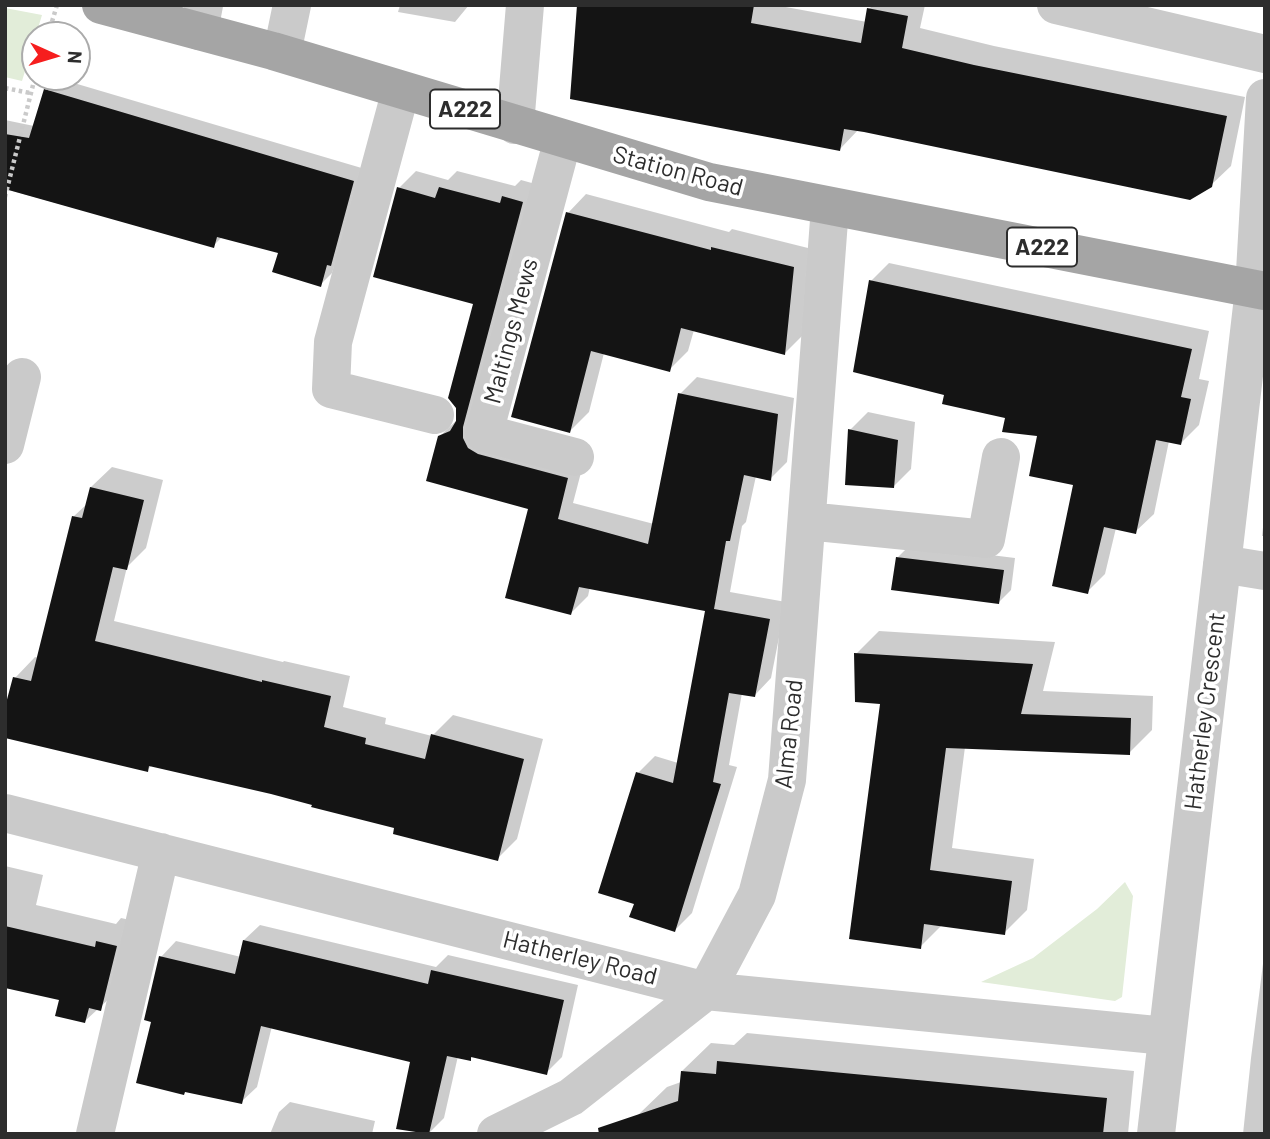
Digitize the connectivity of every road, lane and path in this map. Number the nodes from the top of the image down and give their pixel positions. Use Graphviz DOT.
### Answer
graph roads {
  1 [pos="101,5"];
  2 [pos="292,5"];
  3 [pos="525,5"];
  4 [pos="1056,5"];
  5 [pos="201,18"];
  6 [pos="282,53"];
  7 [pos="1265,54"];
  8 [pos="5,88"];
  9 [pos="401,90"];
  10 [pos="30,93"];
  11 [pos="1265,98"];
  12 [pos="515,125"];
  13 [pos="563,139"];
  14 [pos="5,197"];
  15 [pos="830,207"];
  16 [pos="1259,290"];
  17 [pos="22,377"];
  18 [pos="435,415"];
  19 [pos="5,445"];
  20 [pos="575,457"];
  21 [pos="1001,457"];
  22 [pos="807,521"];
  23 [pos="1222,564"];
  24 [pos="1265,571"];
  25 [pos="5,813"];
  26 [pos="161,852"];
  27 [pos="706,990"];
  28 [pos="1166,1037"];
  29 [pos="94,1134"];
  30 [pos="496,1134"];
  31 [pos="1156,1134"];
  1 -- 5 [label="main road, Station Road / A222"];
  2 -- 6 [label="street"];
  3 -- 12 [label="street"];
  4 -- 7 [label="street"];
  5 -- 6 [label="main road, Station Road / A222"];
  6 -- 9 [label="main road, Station Road / A222"];
  8 -- 10 [label="path"];
  9 -- 12 [label="main road, Station Road / A222"];
  9 -- 18 [label="street"];
  10 -- 14 [label="path"];
  11 -- 16 [label="street, Hatherley Crescent"];
  12 -- 13 [label="main road, Station Road / A222"];
  13 -- 15 [label="main road, Station Road / A222"];
  13 -- 20 [label="street, Maltings Mews"];
  15 -- 16 [label="main road, Station Road / A222"];
  15 -- 22 [label="street, Alma Road"];
  16 -- 23 [label="street, Hatherley Crescent"];
  17 -- 19 [label="street"];
  21 -- 22 [label="street"];
  22 -- 27 [label="street, Alma Road"];
  23 -- 24 [label="street"];
  23 -- 28 [label="street, Hatherley Crescent"];
  25 -- 26 [label="street, Hatherley Road"];
  26 -- 27 [label="street, Hatherley Road"];
  26 -- 29 [label="street"];
  27 -- 28 [label="street, Hatherley Road"];
  27 -- 30 [label="street, Alma Road"];
  28 -- 31 [label="street, Hatherley Crescent"];
}
